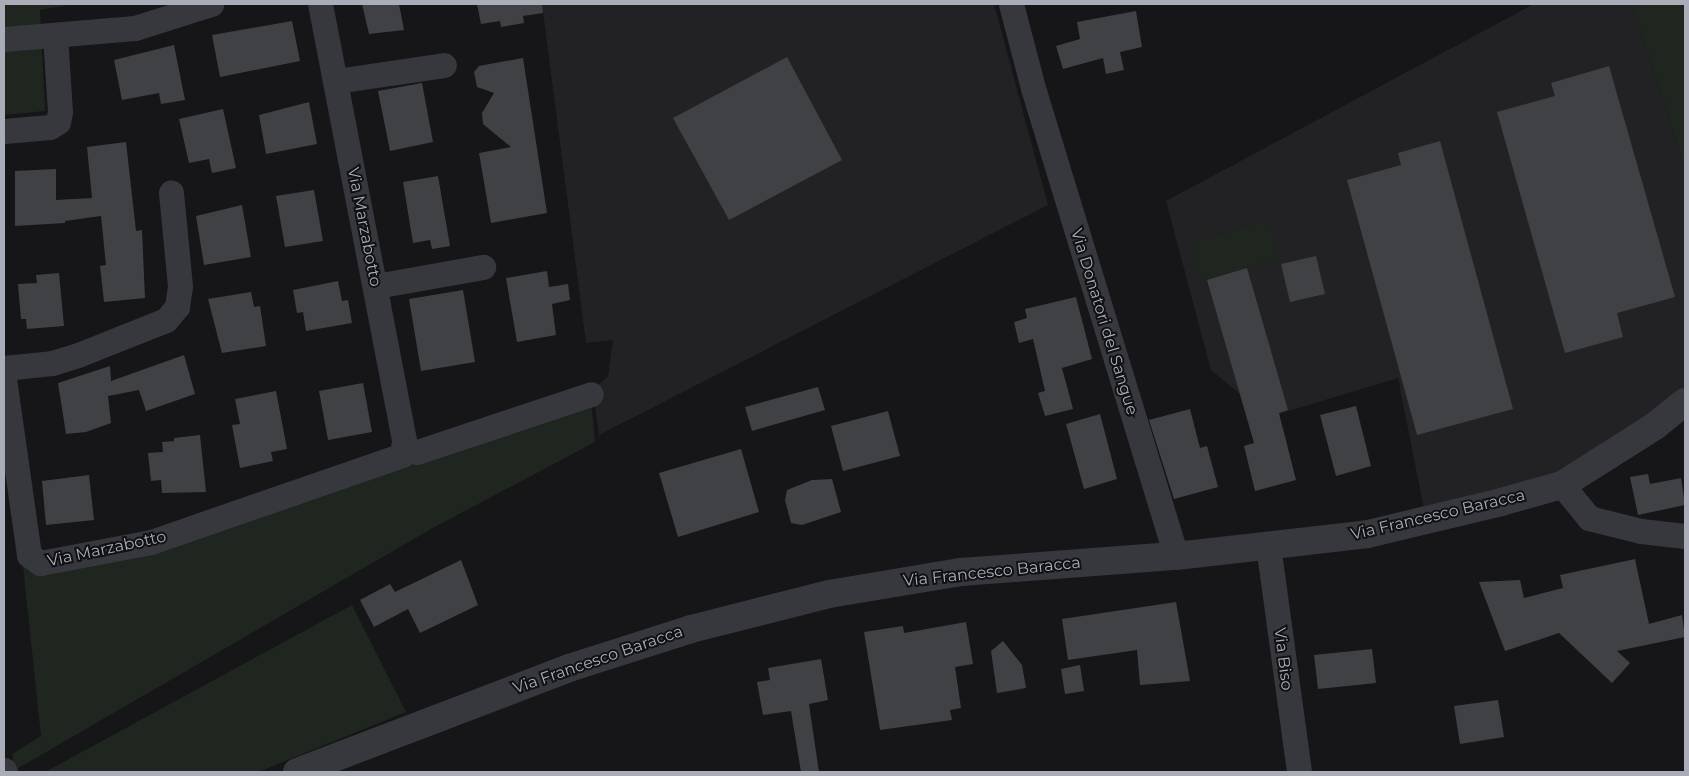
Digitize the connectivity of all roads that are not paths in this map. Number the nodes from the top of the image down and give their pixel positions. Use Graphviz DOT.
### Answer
graph roads {
  1 [pos="211,4"];
  2 [pos="320,4"];
  3 [pos="1011,4"];
  4 [pos="55,34"];
  5 [pos="4,39"];
  6 [pos="444,65"];
  7 [pos="336,81"];
  8 [pos="4,131"];
  9 [pos="170,192"];
  10 [pos="483,267"];
  11 [pos="376,286"];
  12 [pos="4,368"];
  13 [pos="4,380"];
  14 [pos="591,394"];
  15 [pos="1685,402"];
  16 [pos="6,415"];
  17 [pos="405,450"];
  18 [pos="1562,485"];
  19 [pos="1685,536"];
  20 [pos="1268,545"];
  21 [pos="1176,556"];
  22 [pos="297,772"];
  23 [pos="1299,772"];
  1 -- 4 [label="street"];
  2 -- 7 [label="street, Via Marzabotto"];
  3 -- 21 [label="street, Via Donatori del Sangue"];
  4 -- 5 [label="street"];
  4 -- 8 [label="street"];
  6 -- 7 [label="street"];
  7 -- 11 [label="street, Via Marzabotto"];
  9 -- 12 [label="street"];
  10 -- 11 [label="street"];
  11 -- 17 [label="street, Via Marzabotto"];
  13 -- 16 [label="street"];
  14 -- 17 [label="street, Via Marzabotto"];
  15 -- 18 [label="street, Via Francesco Baracca"];
  16 -- 17 [label="street, Via Marzabotto"];
  18 -- 19 [label="street"];
  18 -- 20 [label="street, Via Francesco Baracca"];
  20 -- 21 [label="street, Via Francesco Baracca"];
  20 -- 23 [label="street, Via Biso"];
  21 -- 22 [label="street, Via Francesco Baracca"];
}
